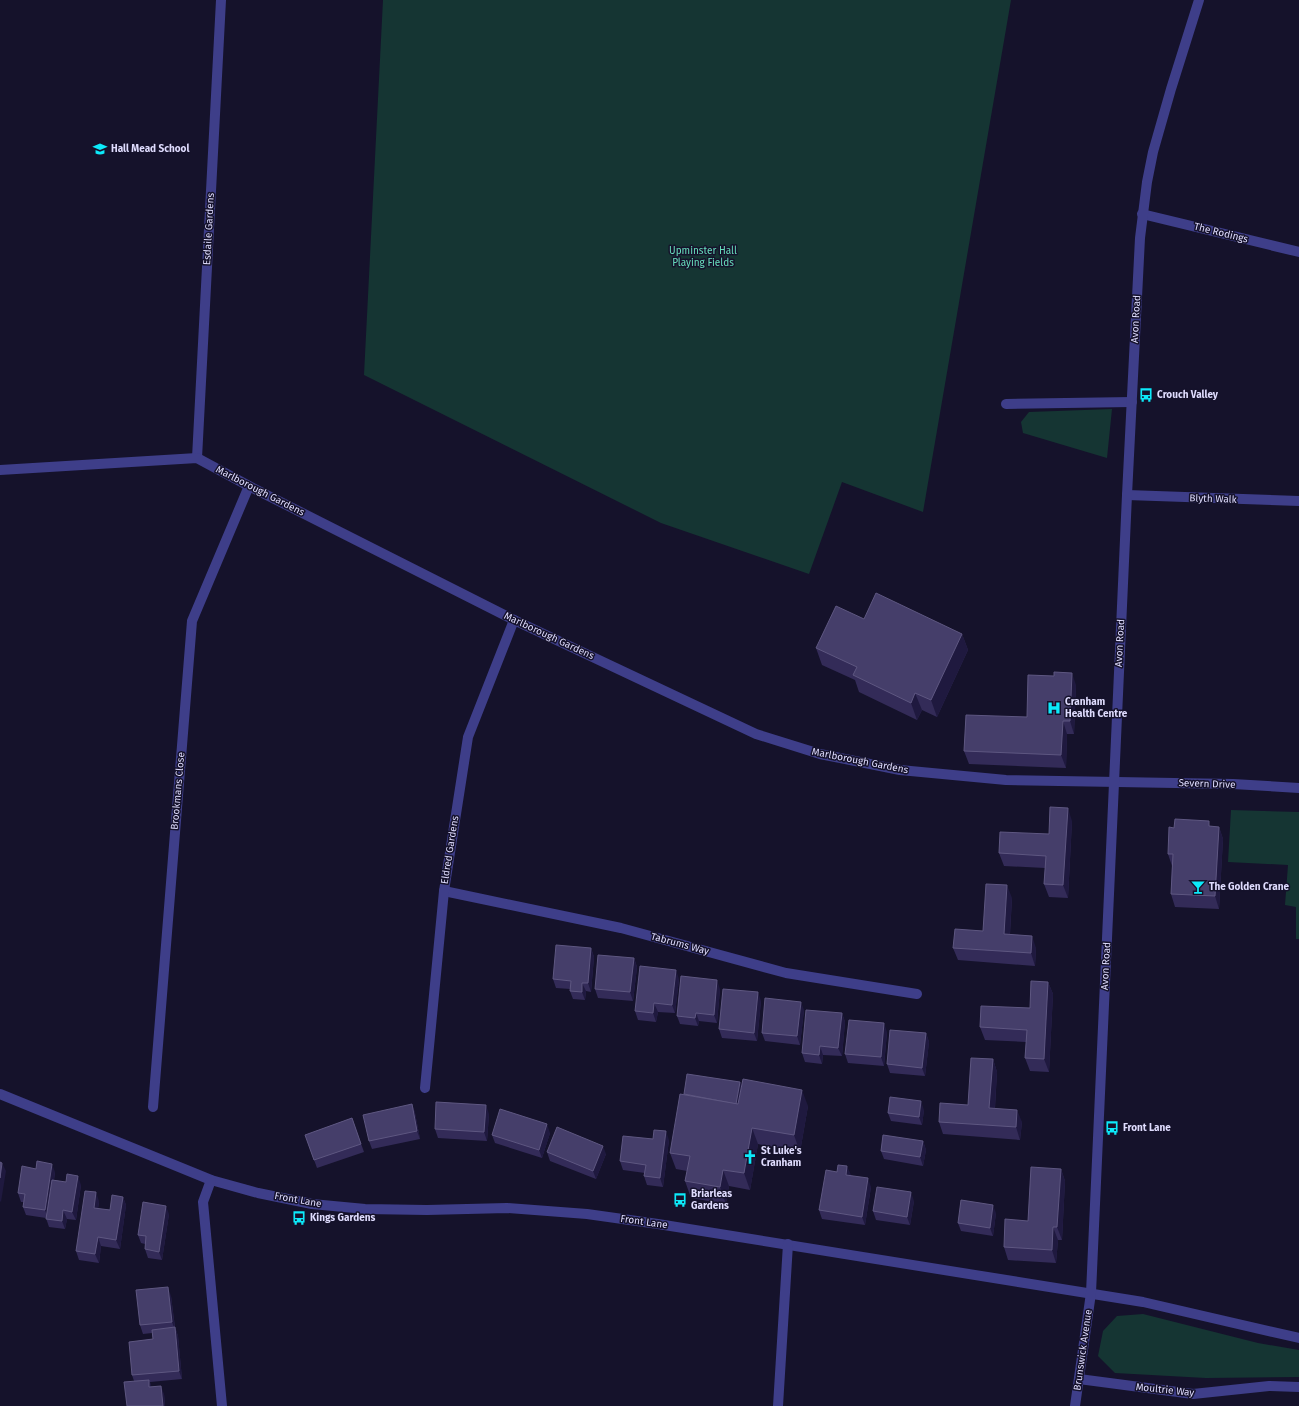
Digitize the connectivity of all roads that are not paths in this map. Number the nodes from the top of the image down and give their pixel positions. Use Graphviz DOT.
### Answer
graph roads {
  1 [pos="221,0"];
  2 [pos="1199,0"];
  3 [pos="1142,214"];
  4 [pos="1299,252"];
  5 [pos="1132,402"];
  6 [pos="1006,404"];
  7 [pos="197,458"];
  8 [pos="0,470"];
  9 [pos="249,486"];
  10 [pos="1127,496"];
  11 [pos="1299,502"];
  12 [pos="514,620"];
  13 [pos="1114,782"];
  14 [pos="1299,788"];
  15 [pos="444,891"];
  16 [pos="917,994"];
  17 [pos="425,1088"];
  18 [pos="0,1094"];
  19 [pos="153,1107"];
  20 [pos="211,1180"];
  21 [pos="788,1244"];
  22 [pos="1091,1293"];
  23 [pos="1299,1338"];
  24 [pos="1079,1379"];
  25 [pos="1299,1387"];
  26 [pos="222,1406"];
  27 [pos="778,1406"];
  28 [pos="1075,1406"];
  1 -- 7 [label="street, Esdaile Gardens"];
  2 -- 3 [label="street, Avon Road"];
  3 -- 4 [label="street, The Rodings"];
  3 -- 5 [label="street, Avon Road"];
  5 -- 6 [label="street"];
  5 -- 10 [label="street, Avon Road"];
  7 -- 8 [label="street"];
  7 -- 9 [label="street, Marlborough Gardens"];
  9 -- 12 [label="street, Marlborough Gardens"];
  9 -- 19 [label="street, Brookmans Close"];
  10 -- 11 [label="street, Blyth Walk"];
  10 -- 13 [label="street, Avon Road"];
  12 -- 13 [label="street, Marlborough Gardens"];
  12 -- 15 [label="street, Eldred Gardens"];
  13 -- 14 [label="street, Severn Drive"];
  13 -- 22 [label="street, Avon Road"];
  15 -- 16 [label="street, Tabrums Way"];
  15 -- 17 [label="street, Eldred Gardens"];
  18 -- 20 [label="street, Front Lane"];
  20 -- 21 [label="street, Front Lane"];
  20 -- 26 [label="street"];
  21 -- 22 [label="street, Front Lane"];
  21 -- 27 [label="street"];
  22 -- 23 [label="street, Front Lane"];
  22 -- 24 [label="street, Brunswick Avenue"];
  24 -- 25 [label="street, Moultrie Way"];
  24 -- 28 [label="street, Brunswick Avenue"];
}
